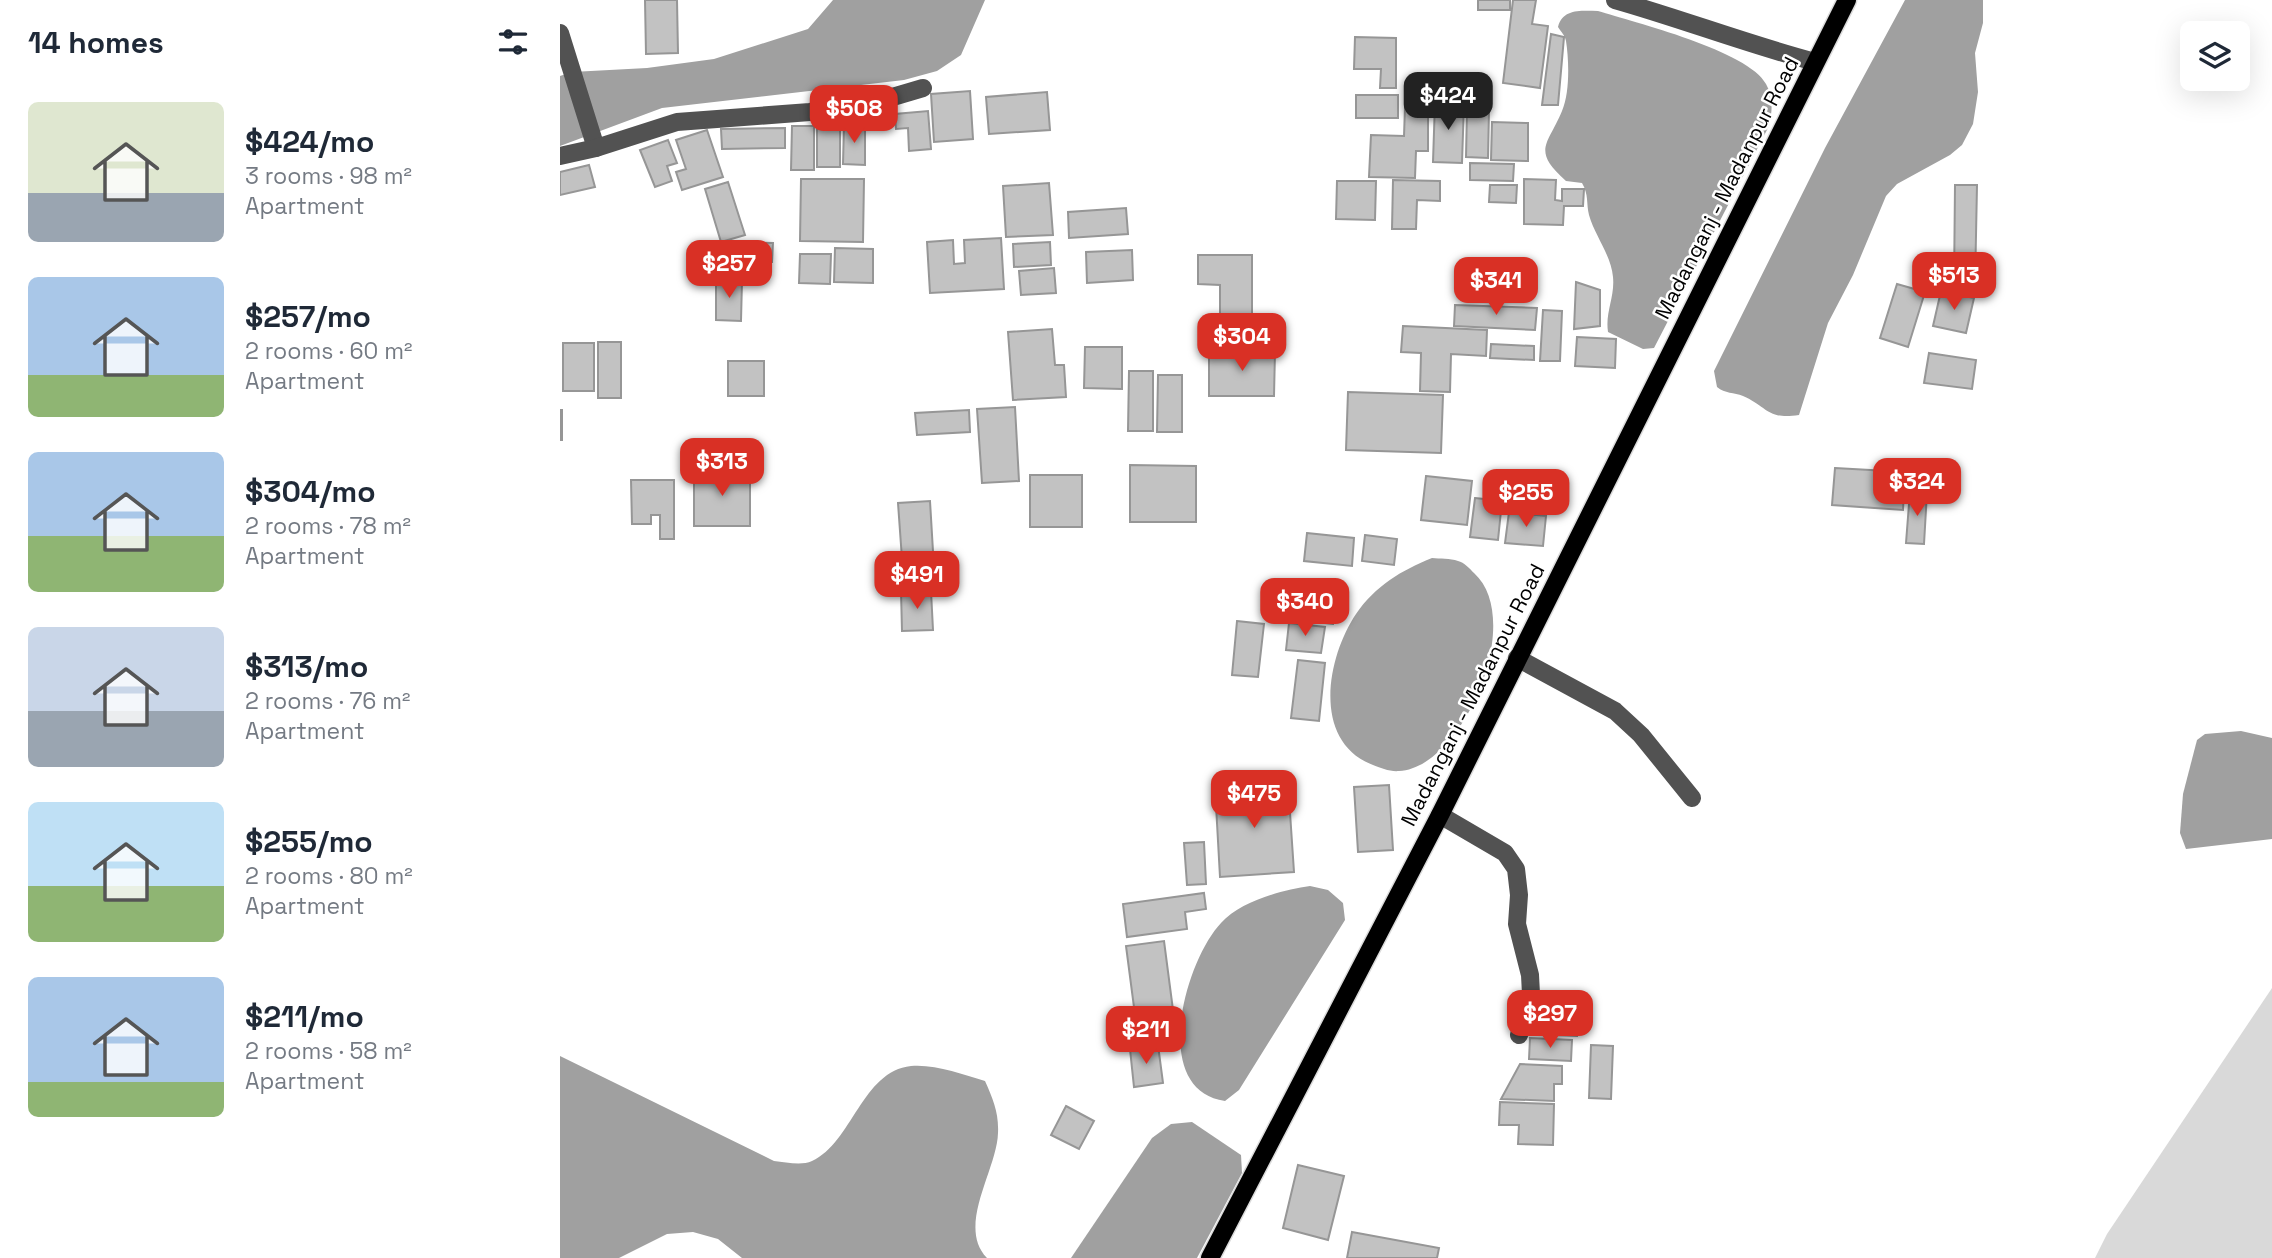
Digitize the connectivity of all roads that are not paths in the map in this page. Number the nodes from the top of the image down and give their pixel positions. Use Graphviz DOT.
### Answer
graph roads {
  1 [pos="1615,0"];
  2 [pos="1847,0"];
  3 [pos="562,40"];
  4 [pos="1815,62"];
  5 [pos="923,88"];
  6 [pos="596,147"];
  7 [pos="560,156"];
  8 [pos="1517,658"];
  9 [pos="1692,798"];
  10 [pos="1440,815"];
  11 [pos="1519,1035"];
  12 [pos="1210,1258"];
  1 -- 4 [label="street"];
  2 -- 4 [label="main road, Madanganj - Madanpur Road"];
  3 -- 6 [label="street"];
  4 -- 8 [label="main road, Madanganj - Madanpur Road"];
  5 -- 6 [label="street"];
  6 -- 7 [label="street"];
  8 -- 9 [label="street"];
  8 -- 10 [label="main road, Madanganj - Madanpur Road"];
  10 -- 11 [label="street"];
  10 -- 12 [label="main road, Madanganj - Madanpur Road"];
}
